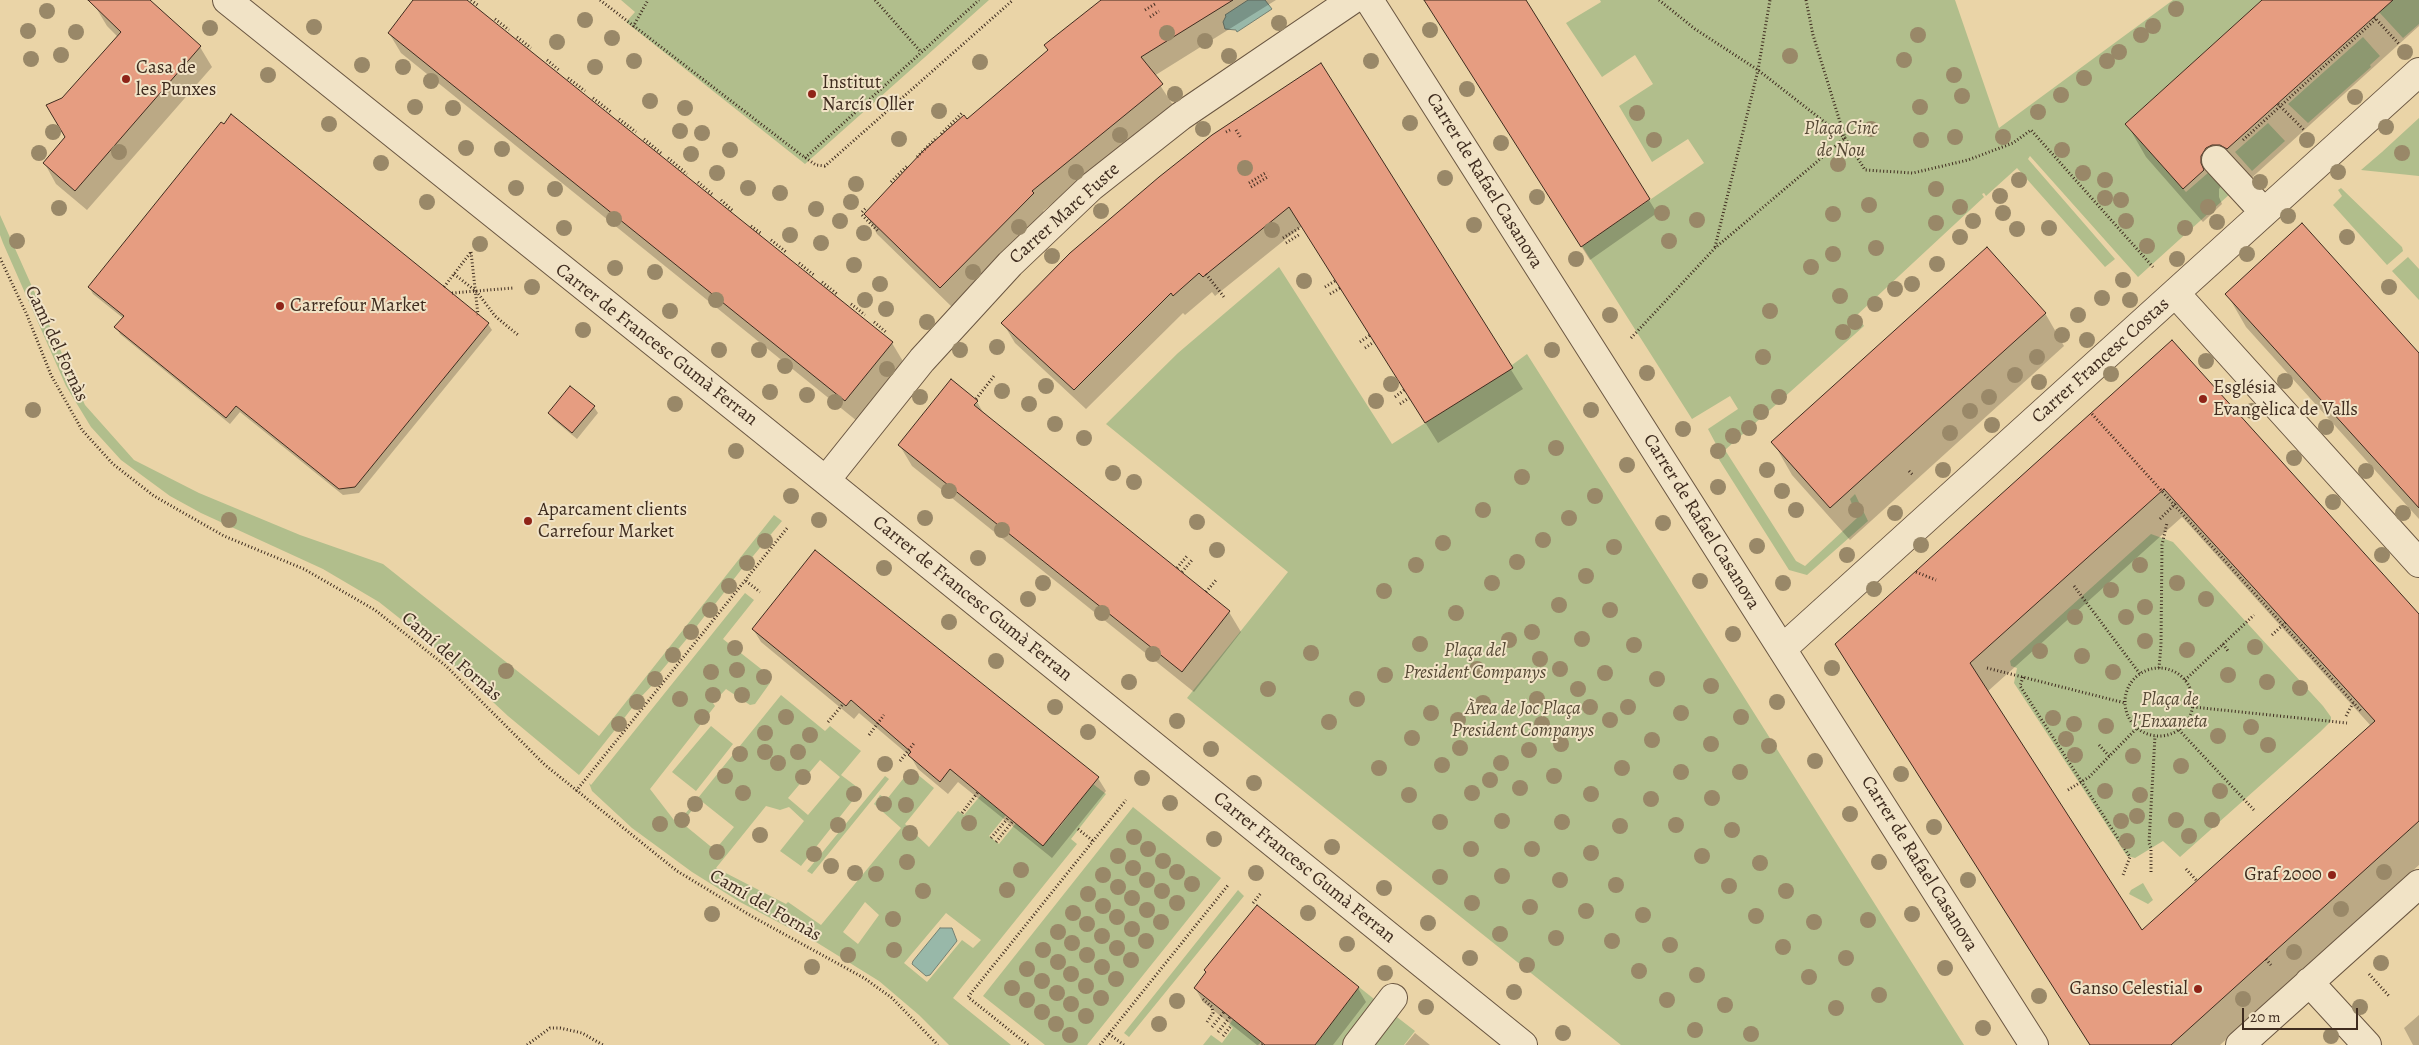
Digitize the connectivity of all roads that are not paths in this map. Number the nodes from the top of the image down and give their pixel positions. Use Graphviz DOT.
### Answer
graph roads {
  1 [pos="227,0"];
  2 [pos="1352,0"];
  3 [pos="1369,0"];
  4 [pos="2419,72"];
  5 [pos="2226,152"];
  6 [pos="2264,212"];
  7 [pos="2176,294"];
  8 [pos="826,480"];
  9 [pos="2419,563"];
  10 [pos="1782,649"];
  11 [pos="1085,690"];
  12 [pos="2419,884"];
  13 [pos="2309,982"];
  14 [pos="1393,998"];
  15 [pos="1357,1045"];
  16 [pos="1523,1045"];
  17 [pos="2034,1045"];
  18 [pos="2240,1045"];
  19 [pos="2368,1045"];
  1 -- 8 [label="street, Carrer de Francesc Gumà Ferran"];
  2 -- 8 [label="street, Carrer Marc Fuste"];
  3 -- 10 [label="street, Carrer de Rafael Casanova"];
  4 -- 6 [label="street, Carrer Francesc Costas"];
  5 -- 6 [label="street"];
  6 -- 7 [label="street, Carrer Francesc Costas"];
  7 -- 9 [label="street"];
  7 -- 10 [label="street, Carrer Francesc Costas"];
  8 -- 11 [label="street, Carrer de Francesc Gumà Ferran"];
  10 -- 17 [label="street, Carrer de Rafael Casanova"];
  11 -- 16 [label="street, Carrer Francesc Gumà Ferran"];
  12 -- 13 [label="street"];
  13 -- 18 [label="street"];
  13 -- 19 [label="street"];
  14 -- 15 [label="street"];
}
